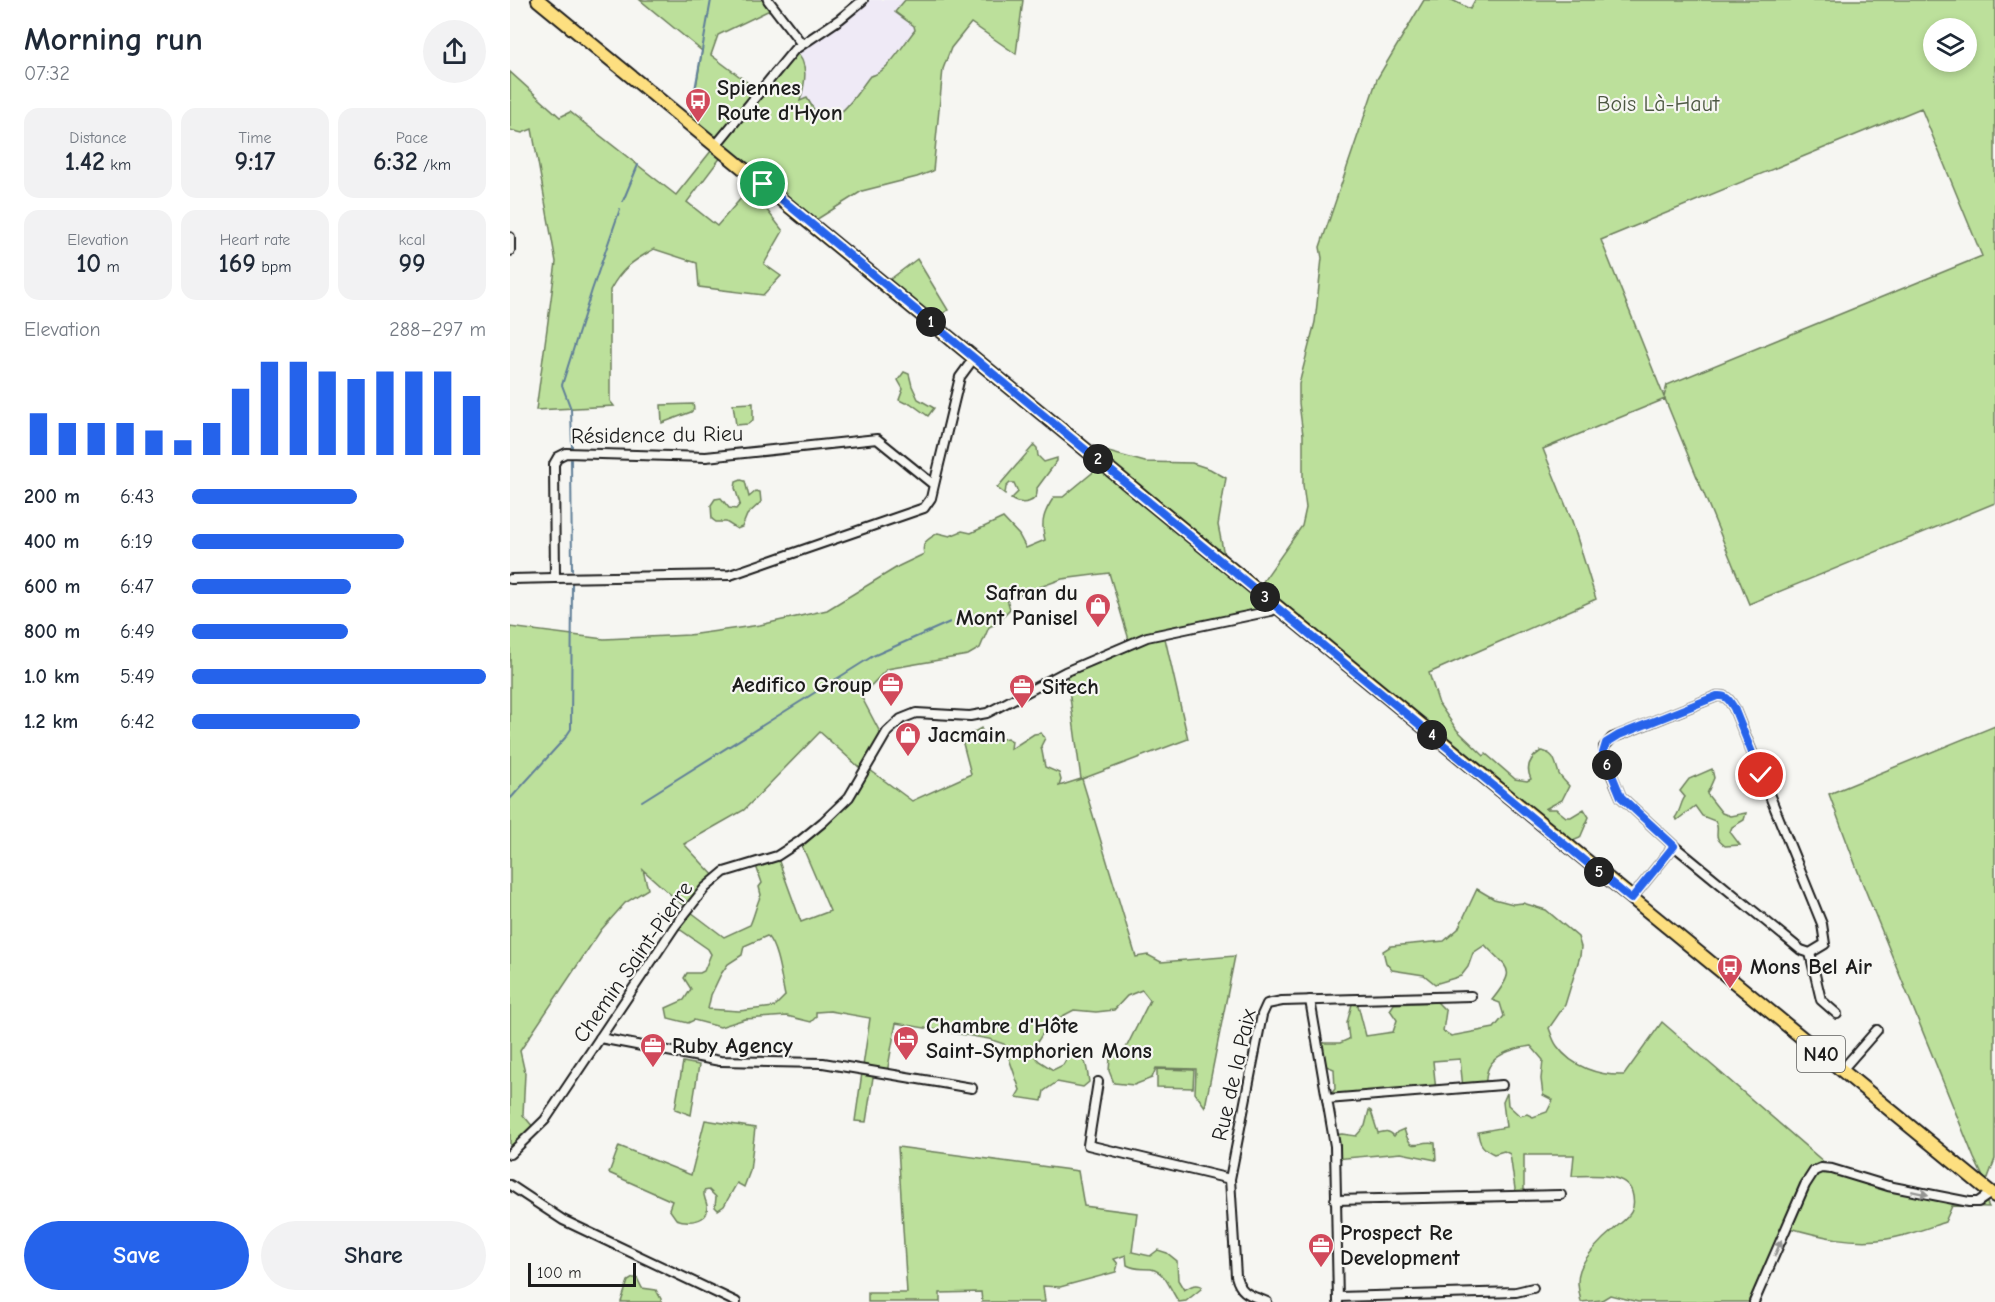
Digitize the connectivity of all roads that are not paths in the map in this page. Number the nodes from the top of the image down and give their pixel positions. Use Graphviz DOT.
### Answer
graph roads {
  1 [pos="538,0"];
  2 [pos="768,0"];
  3 [pos="863,0"];
  4 [pos="801,43"];
  5 [pos="716,145"];
  6 [pos="510,237"];
  7 [pos="510,251"];
  8 [pos="974,358"];
  9 [pos="934,485"];
  10 [pos="555,578"];
  11 [pos="511,579"];
  12 [pos="1278,607"];
  13 [pos="1674,846"];
  14 [pos="1631,899"];
  15 [pos="1810,953"];
  16 [pos="1471,996"];
  17 [pos="1310,1000"];
  18 [pos="1837,1014"];
  19 [pos="1877,1030"];
  20 [pos="600,1038"];
  21 [pos="1841,1071"];
  22 [pos="1098,1083"];
  23 [pos="1502,1086"];
  24 [pos="972,1088"];
  25 [pos="1327,1099"];
  26 [pos="510,1154"];
  27 [pos="1230,1179"];
  28 [pos="510,1185"];
  29 [pos="1993,1194"];
  30 [pos="1561,1195"];
  31 [pos="1335,1200"];
  32 [pos="1533,1288"];
  33 [pos="1338,1299"];
  34 [pos="736,1302"];
  35 [pos="1267,1302"];
  36 [pos="1755,1302"];
  1 -- 5 [label="main road, N40"];
  2 -- 4 [label="street"];
  3 -- 4 [label="street"];
  4 -- 5 [label="street"];
  5 -- 8 [label="main road, N40"];
  6 -- 7 [label="street"];
  8 -- 9 [label="street"];
  8 -- 12 [label="main road, N40"];
  9 -- 10 [label="street"];
  9 -- 10 [label="street, Résidence du Rieu"];
  10 -- 11 [label="street"];
  12 -- 14 [label="main road, N40"];
  12 -- 20 [label="street, Chemin Saint-Pierre"];
  13 -- 14 [label="street"];
  13 -- 15 [label="street"];
  13 -- 15 [label="street"];
  14 -- 21 [label="main road, N40"];
  15 -- 18 [label="street"];
  16 -- 17 [label="street, Rue de la Paix"];
  17 -- 25 [label="street"];
  17 -- 27 [label="street, Rue de la Paix"];
  19 -- 21 [label="street"];
  20 -- 24 [label="street"];
  20 -- 26 [label="street, Chemin Saint-Pierre"];
  21 -- 29 [label="main road, N40"];
  22 -- 27 [label="street"];
  23 -- 25 [label="street"];
  25 -- 31 [label="street"];
  27 -- 35 [label="street, Rue de la Paix"];
  28 -- 34 [label="street"];
  36 -- 29 [label="street, one-way"];
  30 -- 31 [label="street"];
  31 -- 33 [label="street"];
  32 -- 33 [label="street"];
}
